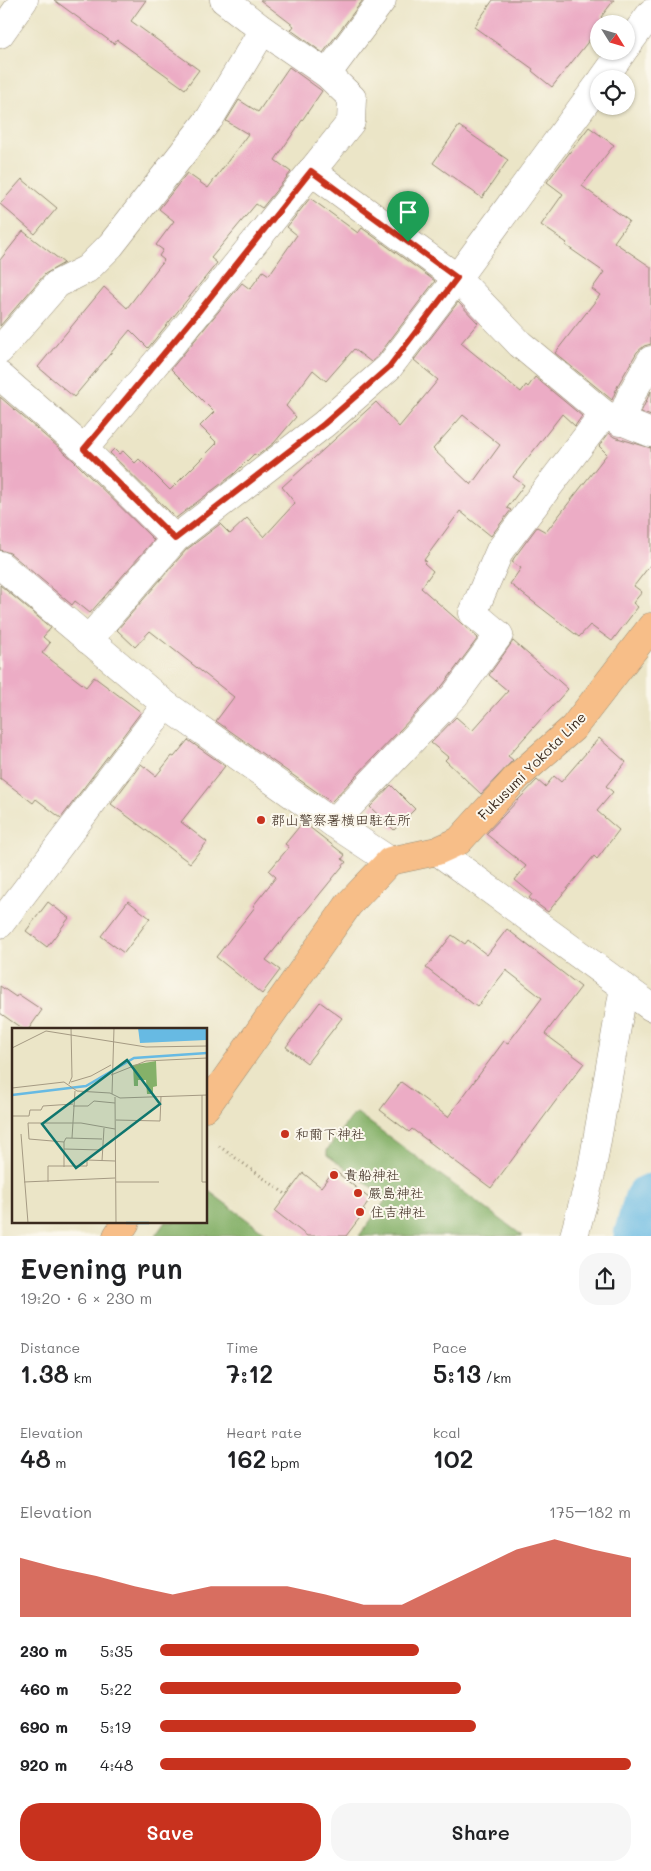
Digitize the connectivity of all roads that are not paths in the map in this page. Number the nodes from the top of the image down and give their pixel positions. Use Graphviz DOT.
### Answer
graph roads {
  1 [pos="24,0"];
  2 [pos="224,0"];
  3 [pos="382,0"];
  4 [pos="651,13"];
  5 [pos="263,30"];
  6 [pos="0,34"];
  7 [pos="635,35"];
  8 [pos="327,74"];
  9 [pos="590,96"];
  10 [pos="311,171"];
  11 [pos="457,278"];
  12 [pos="0,350"];
  13 [pos="651,360"];
  14 [pos="0,376"];
  15 [pos="612,418"];
  16 [pos="651,433"];
  17 [pos="84,449"];
  18 [pos="175,539"];
  19 [pos="0,565"];
  20 [pos="651,627"];
  21 [pos="88,640"];
  22 [pos="166,705"];
  23 [pos="333,823"];
  24 [pos="437,851"];
  25 [pos="390,861"];
  26 [pos="0,924"];
  27 [pos="624,987"];
  28 [pos="651,1007"];
  29 [pos="208,1104"];
  30 [pos="125,1224"];
  31 [pos="117,1236"];
  32 [pos="574,1236"];
  1 -- 6 [label="street"];
  2 -- 5 [label="street"];
  3 -- 8 [label="street"];
  4 -- 7 [label="street"];
  5 -- 8 [label="street"];
  5 -- 12 [label="street"];
  8 -- 10 [label="street"];
  9 -- 11 [label="street"];
  10 -- 11 [label="street"];
  10 -- 17 [label="street"];
  11 -- 15 [label="street"];
  11 -- 18 [label="street"];
  13 -- 15 [label="street"];
  14 -- 17 [label="street"];
  15 -- 16 [label="street"];
  15 -- 23 [label="street"];
  17 -- 18 [label="street"];
  18 -- 21 [label="street"];
  19 -- 21 [label="street"];
  20 -- 24 [label="main road, Fukusumi Yokota Line"];
  21 -- 22 [label="street"];
  22 -- 23 [label="street"];
  22 -- 26 [label="street"];
  23 -- 25 [label="street"];
  24 -- 25 [label="main road, Fukusumi Yokota Line"];
  24 -- 27 [label="street"];
  25 -- 29 [label="main road"];
  27 -- 28 [label="street"];
  27 -- 32 [label="street"];
  30 -- 31 [label="main road"];
}
